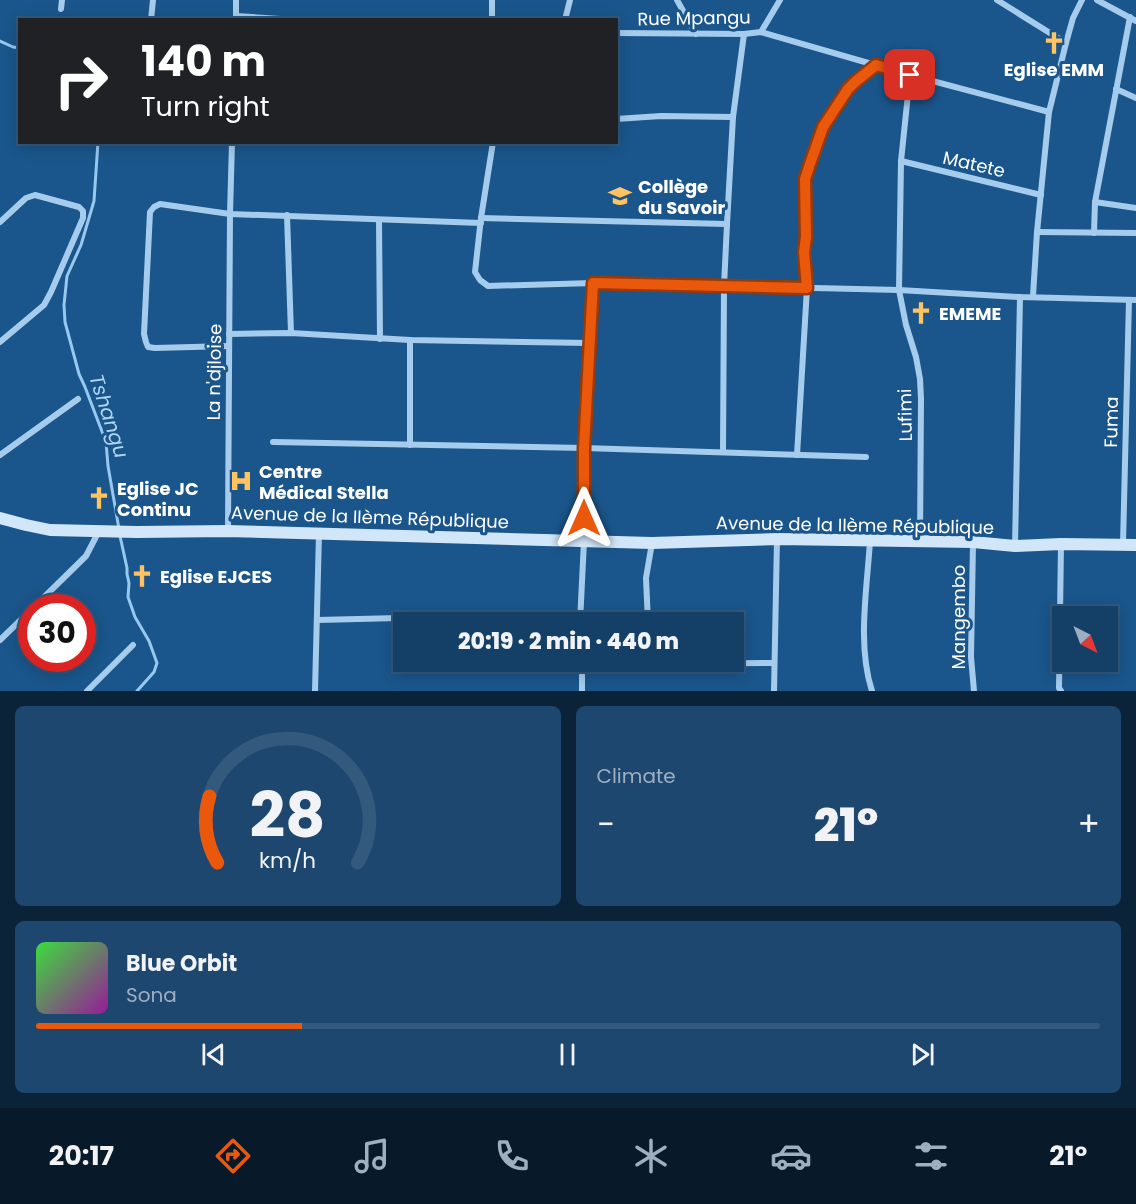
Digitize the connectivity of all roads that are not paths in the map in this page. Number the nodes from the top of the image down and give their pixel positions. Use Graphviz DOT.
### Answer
graph roads {
  1 [pos="62,0"];
  2 [pos="153,0"];
  3 [pos="237,0"];
  4 [pos="492,0"];
  5 [pos="570,0"];
  6 [pos="677,0"];
  7 [pos="780,0"];
  8 [pos="997,0"];
  9 [pos="1082,0"];
  10 [pos="1097,0"];
  11 [pos="61,9"];
  12 [pos="151,18"];
  13 [pos="236,18"];
  14 [pos="492,18"];
  15 [pos="566,18"];
  16 [pos="1133,19"];
  17 [pos="761,32"];
  18 [pos="618,33"];
  19 [pos="696,34"];
  20 [pos="744,34"];
  21 [pos="1066,43"];
  22 [pos="876,65"];
  23 [pos="910,75"];
  24 [pos="1116,89"];
  25 [pos="1136,98"];
  26 [pos="1049,112"];
  27 [pos="733,117"];
  28 [pos="618,119"];
  29 [pos="232,144"];
  30 [pos="493,144"];
  31 [pos="901,161"];
  32 [pos="1041,195"];
  33 [pos="1095,202"];
  34 [pos="1136,208"];
  35 [pos="230,213"];
  36 [pos="287,215"];
  37 [pos="379,220"];
  38 [pos="481,220"];
  39 [pos="0,222"];
  40 [pos="727,224"];
  41 [pos="1037,232"];
  42 [pos="1094,233"];
  43 [pos="1136,233"];
  44 [pos="593,283"];
  45 [pos="724,286"];
  46 [pos="807,288"];
  47 [pos="899,290"];
  48 [pos="1033,296"];
  49 [pos="1020,297"];
  50 [pos="1132,300"];
  51 [pos="291,333"];
  52 [pos="229,334"];
  53 [pos="380,339"];
  54 [pos="410,340"];
  55 [pos="0,342"];
  56 [pos="590,343"];
  57 [pos="229,346"];
  58 [pos="78,399"];
  59 [pos="273,442"];
  60 [pos="410,445"];
  61 [pos="584,448"];
  62 [pos="723,452"];
  63 [pos="797,454"];
  64 [pos="0,455"];
  65 [pos="866,457"];
  66 [pos="0,518"];
  67 [pos="99,531"];
  68 [pos="228,531"];
  69 [pos="319,533"];
  70 [pos="777,539"];
  71 [pos="584,541"];
  72 [pos="870,541"];
  73 [pos="920,542"];
  74 [pos="973,542"];
  75 [pos="652,543"];
  76 [pos="1061,544"];
  77 [pos="1130,544"];
  78 [pos="1015,546"];
  79 [pos="47,594"];
  80 [pos="580,612"];
  81 [pos="648,612"];
  82 [pos="393,618"];
  83 [pos="317,620"];
  84 [pos="18,622"];
  85 [pos="0,640"];
  86 [pos="133,645"];
  87 [pos="744,663"];
  88 [pos="774,663"];
  89 [pos="582,672"];
  90 [pos="87,691"];
  91 [pos="315,691"];
  92 [pos="582,691"];
  93 [pos="774,691"];
  94 [pos="872,691"];
  95 [pos="974,691"];
  96 [pos="1060,691"];
  1 -- 11 [label="street"];
  2 -- 12 [label="street"];
  3 -- 13 [label="street"];
  4 -- 14 [label="street"];
  5 -- 15 [label="street"];
  6 -- 19 [label="street"];
  7 -- 17 [label="street"];
  8 -- 21 [label="street"];
  9 -- 21 [label="street"];
  10 -- 16 [label="street"];
  16 -- 24 [label="street"];
  17 -- 20 [label="street, Rue Mpangu"];
  17 -- 22 [label="street, Rue Mpangu"];
  18 -- 19 [label="street, Rue Mpangu"];
  19 -- 20 [label="street, Rue Mpangu"];
  20 -- 27 [label="street"];
  21 -- 26 [label="street"];
  22 -- 23 [label="street, Rue Mpangu"];
  22 -- 46 [label="street"];
  23 -- 26 [label="street, Rue Mpangu"];
  23 -- 31 [label="street, Lufimi"];
  24 -- 25 [label="street"];
  24 -- 33 [label="street"];
  26 -- 32 [label="street"];
  27 -- 28 [label="street"];
  27 -- 40 [label="street"];
  29 -- 35 [label="street, La n'djloise"];
  30 -- 38 [label="street"];
  31 -- 32 [label="street, Matete"];
  31 -- 47 [label="street, Lufimi"];
  32 -- 41 [label="street"];
  33 -- 34 [label="street"];
  33 -- 42 [label="street"];
  35 -- 36 [label="street"];
  35 -- 52 [label="street, La n'djloise"];
  35 -- 57 [label="street"];
  36 -- 37 [label="street"];
  36 -- 51 [label="street"];
  37 -- 38 [label="street"];
  37 -- 53 [label="street"];
  38 -- 40 [label="street"];
  38 -- 44 [label="street"];
  39 -- 55 [label="street"];
  40 -- 45 [label="street"];
  41 -- 42 [label="street"];
  41 -- 48 [label="street"];
  42 -- 43 [label="street"];
  44 -- 45 [label="street"];
  44 -- 56 [label="street"];
  45 -- 46 [label="street"];
  45 -- 62 [label="street"];
  46 -- 47 [label="street"];
  46 -- 63 [label="street"];
  47 -- 49 [label="street"];
  47 -- 73 [label="street, Lufimi"];
  48 -- 49 [label="street"];
  48 -- 50 [label="street"];
  49 -- 78 [label="street"];
  50 -- 77 [label="street, Fuma"];
  51 -- 52 [label="street"];
  51 -- 53 [label="street"];
  52 -- 57 [label="street, La n'djloise"];
  53 -- 54 [label="street"];
  54 -- 56 [label="street"];
  54 -- 60 [label="street"];
  56 -- 61 [label="street"];
  57 -- 68 [label="street, La n'djloise"];
  58 -- 64 [label="street"];
  59 -- 60 [label="street"];
  60 -- 61 [label="street"];
  61 -- 62 [label="street"];
  61 -- 71 [label="street"];
  62 -- 63 [label="street"];
  63 -- 65 [label="street"];
  66 -- 67 [label="street, Avenue de la IIème République"];
  67 -- 68 [label="street, Avenue de la IIème République"];
  67 -- 79 [label="street"];
  68 -- 69 [label="street, Avenue de la IIème République"];
  69 -- 71 [label="street, Avenue de la IIème République"];
  69 -- 83 [label="street"];
  70 -- 72 [label="street, Avenue de la IIème République"];
  70 -- 75 [label="street, Avenue de la IIème République"];
  70 -- 88 [label="street"];
  71 -- 75 [label="street, Avenue de la IIème République"];
  71 -- 80 [label="street"];
  72 -- 73 [label="street, Avenue de la IIème République"];
  72 -- 94 [label="street"];
  73 -- 74 [label="street, Avenue de la IIème République"];
  74 -- 78 [label="street, Avenue de la IIème République"];
  74 -- 95 [label="street, Mangembo"];
  75 -- 81 [label="street"];
  76 -- 77 [label="street, Avenue de la IIème République"];
  76 -- 78 [label="street, Avenue de la IIème République"];
  76 -- 96 [label="street"];
  82 -- 83 [label="street"];
  83 -- 91 [label="street"];
  84 -- 85 [label="street"];
  86 -- 90 [label="street"];
  87 -- 88 [label="street"];
  88 -- 93 [label="street"];
  89 -- 92 [label="street"];
}
